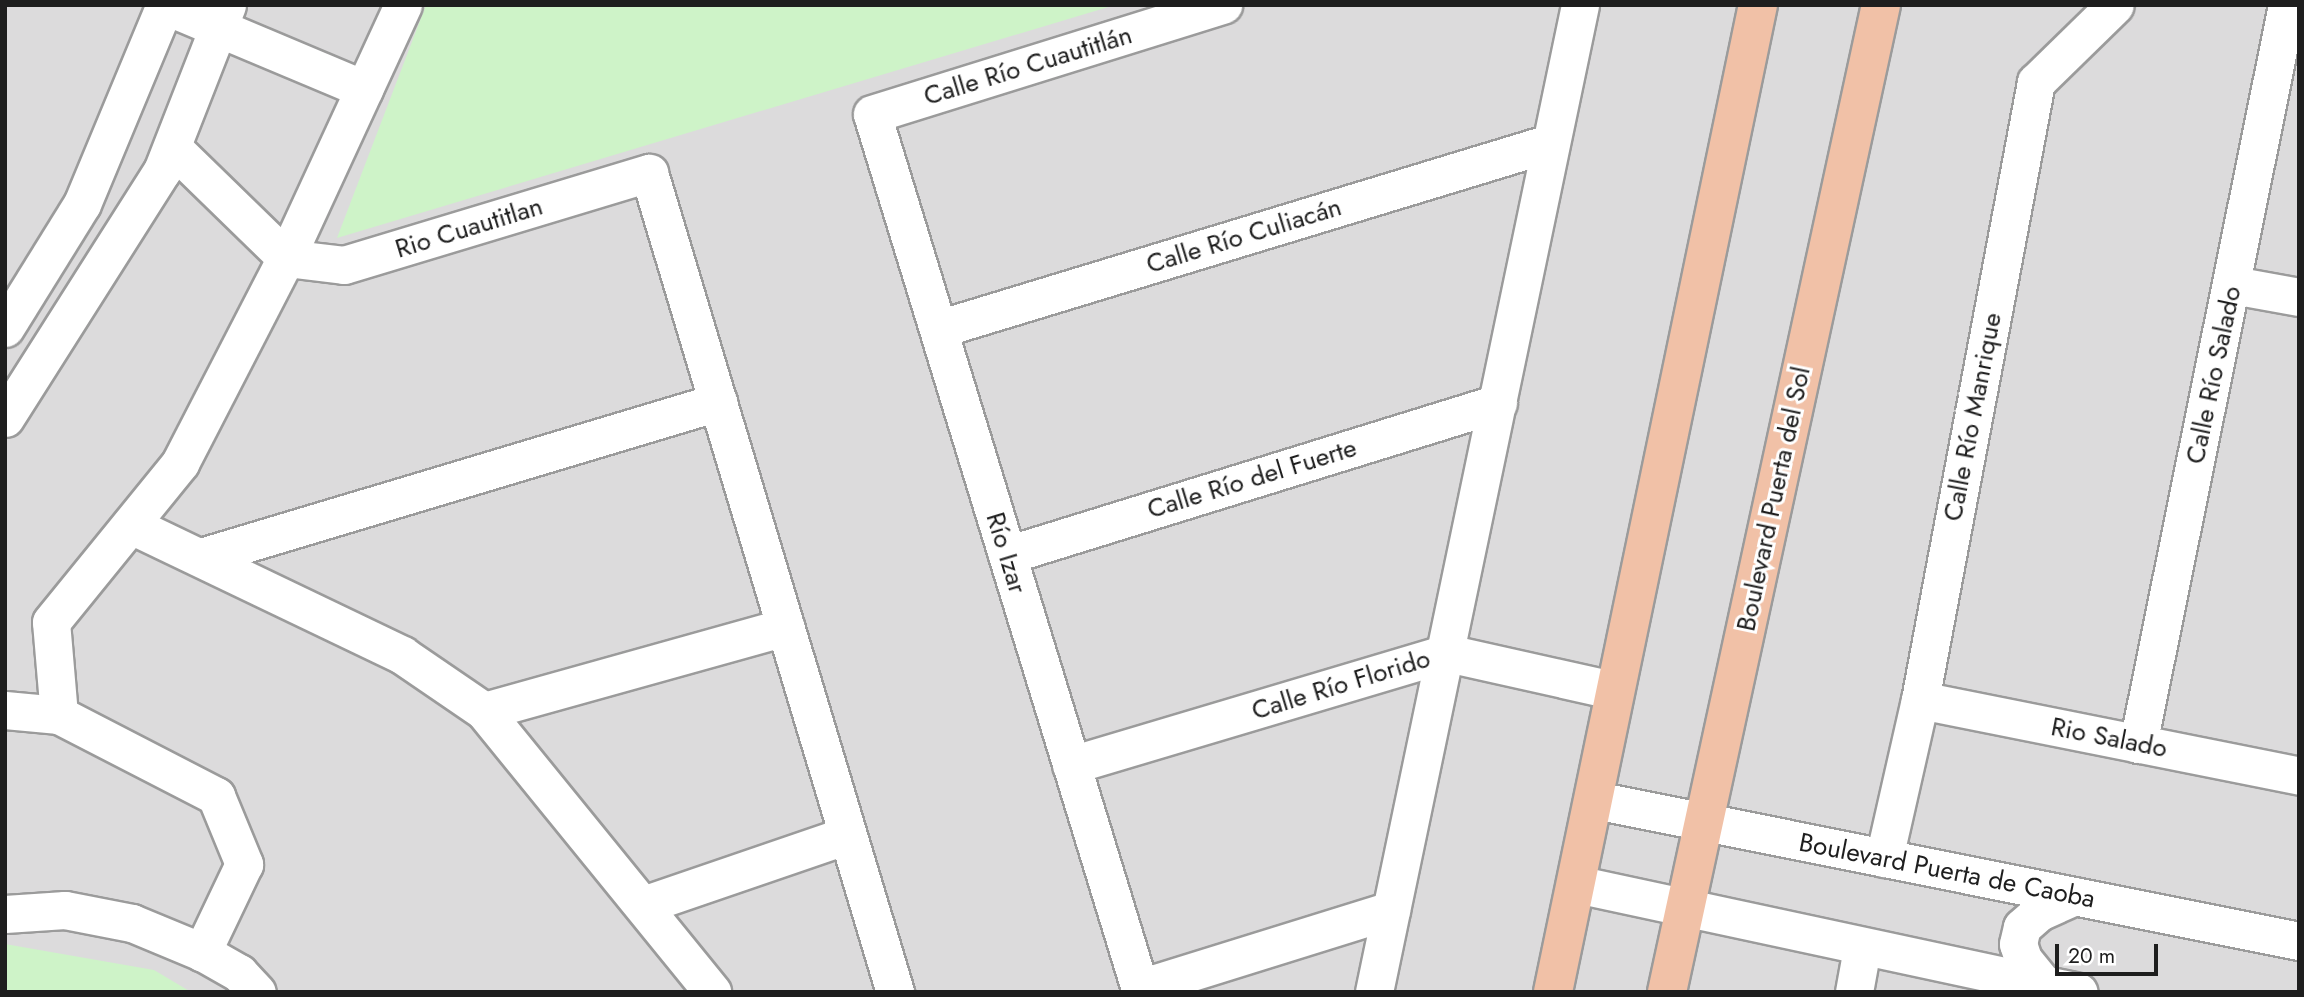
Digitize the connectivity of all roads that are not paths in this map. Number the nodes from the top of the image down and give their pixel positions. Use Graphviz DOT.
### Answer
graph roads {
  1 [pos="165,5"];
  2 [pos="404,5"];
  3 [pos="1223,5"];
  4 [pos="1580,5"];
  5 [pos="1758,5"];
  6 [pos="1881,5"];
  7 [pos="2115,5"];
  8 [pos="2287,5"];
  9 [pos="222,16"];
  10 [pos="364,89"];
  11 [pos="872,114"];
  12 [pos="1550,144"];
  13 [pos="173,148"];
  14 [pos="286,258"];
  15 [pos="2233,285"];
  16 [pos="2299,297"];
  17 [pos="5,328"];
  18 [pos="938,329"];
  19 [pos="718,402"];
  20 [pos="1498,403"];
  21 [pos="5,418"];
  22 [pos="131,525"];
  23 [pos="1007,555"];
  24 [pos="201,557"];
  25 [pos="785,627"];
  26 [pos="1447,653"];
  27 [pos="1613,690"];
  28 [pos="1920,699"];
  29 [pos="5,710"];
  30 [pos="484,711"];
  31 [pos="60,715"];
  32 [pos="2138,744"];
  33 [pos="1071,765"];
  34 [pos="2299,776"];
  35 [pos="1595,800"];
  36 [pos="1704,824"];
  37 [pos="847,835"];
  38 [pos="1884,858"];
  39 [pos="1576,884"];
  40 [pos="2075,896"];
  41 [pos="643,905"];
  42 [pos="1685,907"];
  43 [pos="1391,910"];
  44 [pos="5,914"];
  45 [pos="2299,941"];
  46 [pos="1862,948"];
  47 [pos="202,952"];
  48 [pos="2044,985"];
  49 [pos="1140,990"];
  50 [pos="257,992"];
  51 [pos="712,992"];
  52 [pos="895,992"];
  53 [pos="1374,992"];
  54 [pos="1553,992"];
  55 [pos="1667,992"];
  56 [pos="1854,992"];
  57 [pos="2080,992"];
  1 -- 9 [label="street"];
  1 -- 17 [label="street"];
  2 -- 10 [label="street"];
  3 -- 11 [label="street, Calle Río Cuautitlán"];
  4 -- 12 [label="street"];
  5 -- 27 [label="main road"];
  6 -- 36 [label="main road, Boulevard Puerta del Sol"];
  7 -- 28 [label="street, Calle Río Manrique"];
  8 -- 15 [label="street, Calle Río Salado"];
  9 -- 10 [label="street"];
  9 -- 13 [label="street"];
  10 -- 14 [label="street"];
  11 -- 18 [label="street, Río Izar"];
  12 -- 18 [label="street, Calle Río Culiacán"];
  12 -- 20 [label="street"];
  13 -- 14 [label="street"];
  13 -- 21 [label="street"];
  14 -- 19 [label="street, Rio Cuautitlan"];
  14 -- 22 [label="street"];
  15 -- 16 [label="street"];
  15 -- 32 [label="street, Calle Río Salado"];
  18 -- 23 [label="street, Río Izar"];
  19 -- 24 [label="street"];
  19 -- 25 [label="street"];
  20 -- 23 [label="street, Calle Río del Fuerte"];
  20 -- 26 [label="street"];
  22 -- 24 [label="street"];
  22 -- 31 [label="street"];
  23 -- 33 [label="street, Río Izar"];
  24 -- 30 [label="street"];
  25 -- 30 [label="street"];
  25 -- 37 [label="street"];
  26 -- 27 [label="street, Calle Río Florido"];
  26 -- 33 [label="street, Calle Río Florido"];
  26 -- 43 [label="street"];
  27 -- 35 [label="main road"];
  28 -- 32 [label="street, Rio Salado"];
  28 -- 38 [label="street, Calle Río Manrique"];
  29 -- 31 [label="street"];
  30 -- 41 [label="street"];
  31 -- 47 [label="street"];
  32 -- 34 [label="street, Rio Salado"];
  33 -- 49 [label="street, Río Izar"];
  35 -- 36 [label="street, Boulevard Puerta de Caoba"];
  35 -- 39 [label="main road"];
  36 -- 38 [label="street, Boulevard Puerta de Caoba"];
  36 -- 42 [label="main road, Boulevard Puerta del Sol"];
  37 -- 41 [label="street"];
  37 -- 52 [label="street"];
  38 -- 40 [label="street, Boulevard Puerta de Caoba"];
  39 -- 42 [label="street"];
  39 -- 54 [label="main road"];
  40 -- 45 [label="street, Boulevard Puerta de Caoba"];
  40 -- 48 [label="street"];
  41 -- 51 [label="street"];
  42 -- 46 [label="street"];
  42 -- 55 [label="main road, Boulevard Puerta del Sol"];
  43 -- 49 [label="street"];
  43 -- 53 [label="street"];
  44 -- 47 [label="street"];
  46 -- 48 [label="street"];
  46 -- 56 [label="street"];
  47 -- 50 [label="street"];
  48 -- 57 [label="street"];
}
